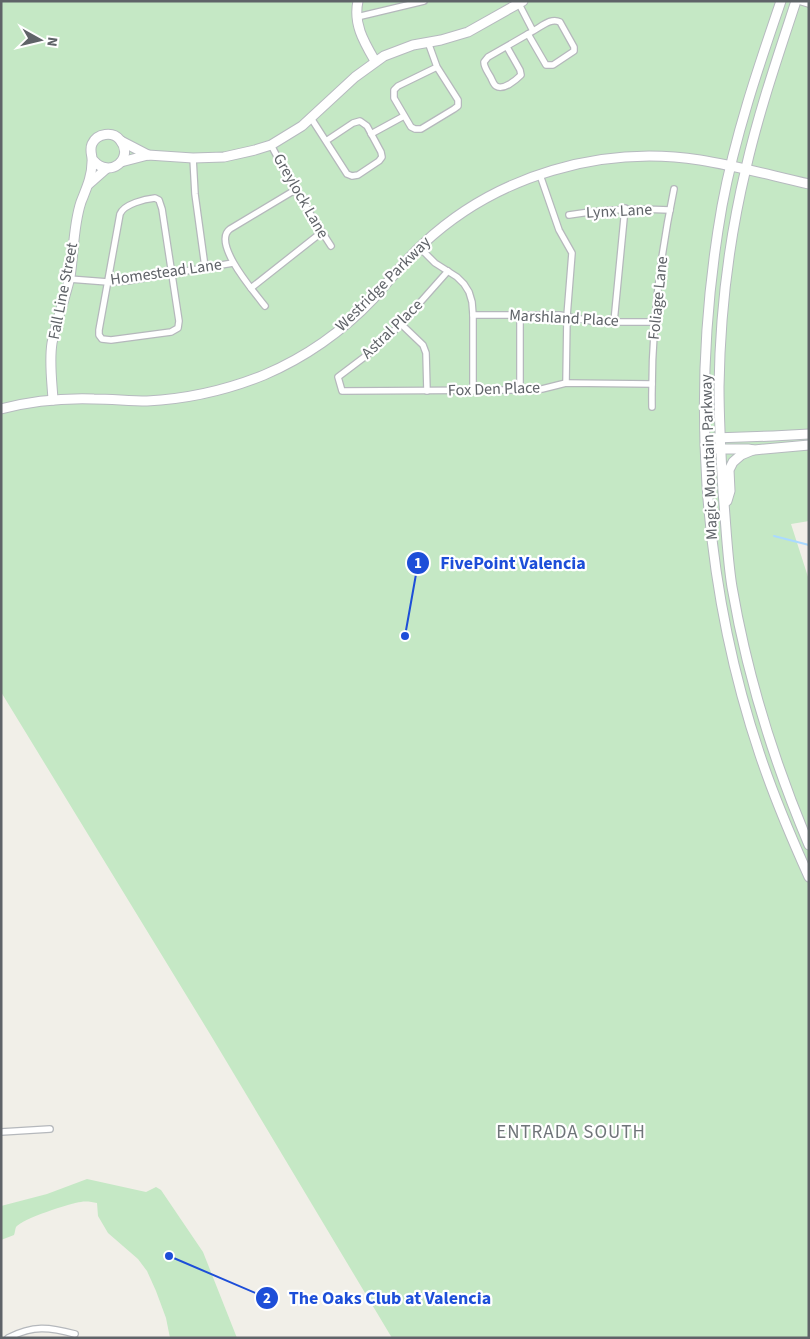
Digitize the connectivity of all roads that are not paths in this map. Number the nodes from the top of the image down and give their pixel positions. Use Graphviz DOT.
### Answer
graph roads {
  1 [pos="358,1"];
  2 [pos="424,1"];
  3 [pos="781,1"];
  4 [pos="798,1"];
  5 [pos="521,2"];
  6 [pos="809,4"];
  7 [pos="357,17"];
  8 [pos="530,33"];
  9 [pos="428,42"];
  10 [pos="507,46"];
  11 [pos="375,61"];
  12 [pos="437,67"];
  13 [pos="404,116"];
  14 [pos="311,118"];
  15 [pos="371,134"];
  16 [pos="326,140"];
  17 [pos="121,141"];
  18 [pos="272,144"];
  19 [pos="148,156"];
  20 [pos="193,158"];
  21 [pos="93,160"];
  22 [pos="121,162"];
  23 [pos="731,166"];
  24 [pos="106,169"];
  25 [pos="745,169"];
  26 [pos="540,175"];
  27 [pos="89,184"];
  28 [pos="809,184"];
  29 [pos="294,190"];
  30 [pos="674,190"];
  31 [pos="625,208"];
  32 [pos="670,210"];
  33 [pos="569,215"];
  34 [pos="322,232"];
  35 [pos="331,246"];
  36 [pos="419,247"];
  37 [pos="233,262"];
  38 [pos="206,267"];
  39 [pos="448,271"];
  40 [pos="172,274"];
  41 [pos="69,279"];
  42 [pos="108,282"];
  43 [pos="251,288"];
  44 [pos="265,306"];
  45 [pos="520,314"];
  46 [pos="473,315"];
  47 [pos="567,316"];
  48 [pos="614,322"];
  49 [pos="655,322"];
  50 [pos="401,324"];
  51 [pos="566,383"];
  52 [pos="340,384"];
  53 [pos="652,384"];
  54 [pos="520,390"];
  55 [pos="427,391"];
  56 [pos="473,391"];
  57 [pos="53,400"];
  58 [pos="652,407"];
  59 [pos="1,409"];
  60 [pos="809,434"];
  61 [pos="705,438"];
  62 [pos="720,438"];
  63 [pos="809,445"];
  64 [pos="706,449"];
  65 [pos="721,449"];
  66 [pos="754,450"];
  67 [pos="725,508"];
  68 [pos="809,845"];
  69 [pos="809,877"];
  70 [pos="50,1129"];
  71 [pos="1,1132"];
  72 [pos="75,1334"];
  73 [pos="8,1338"];
  1 -- 7 [label="street"];
  2 -- 7 [label="street"];
  3 -- 23 [label="street, Magic Mountain Parkway"];
  4 -- 6 [label="street"];
  4 -- 25 [label="street, Magic Mountain Parkway"];
  5 -- 8 [label="street"];
  5 -- 9 [label="street"];
  7 -- 11 [label="street"];
  8 -- 8 [label="street"];
  8 -- 10 [label="street"];
  9 -- 11 [label="street"];
  9 -- 12 [label="street"];
  10 -- 10 [label="street"];
  11 -- 14 [label="street"];
  12 -- 13 [label="street"];
  12 -- 13 [label="street"];
  13 -- 15 [label="street"];
  14 -- 16 [label="street"];
  14 -- 18 [label="street"];
  15 -- 16 [label="street"];
  15 -- 16 [label="street"];
  17 -- 19 [label="street"];
  17 -- 21 [label="street"];
  17 -- 22 [label="street"];
  18 -- 20 [label="street"];
  18 -- 29 [label="street, Greylock Lane"];
  19 -- 20 [label="street"];
  19 -- 22 [label="street"];
  20 -- 38 [label="street"];
  21 -- 24 [label="street"];
  21 -- 27 [label="street, Fall Line Street"];
  22 -- 24 [label="street"];
  23 -- 25 [label="street, Westridge Parkway"];
  23 -- 26 [label="street, Westridge Parkway"];
  23 -- 61 [label="street, Magic Mountain Parkway"];
  24 -- 27 [label="street"];
  25 -- 28 [label="street, Westridge Parkway"];
  25 -- 62 [label="street, Magic Mountain Parkway"];
  26 -- 36 [label="street, Westridge Parkway"];
  26 -- 47 [label="street"];
  27 -- 41 [label="street, Fall Line Street"];
  29 -- 34 [label="street, Greylock Lane"];
  29 -- 37 [label="street"];
  30 -- 32 [label="street, Foliage Lane"];
  31 -- 32 [label="street, Lynx Lane"];
  31 -- 33 [label="street, Lynx Lane"];
  31 -- 48 [label="street"];
  32 -- 49 [label="street, Foliage Lane"];
  34 -- 35 [label="street, Greylock Lane"];
  34 -- 43 [label="street"];
  36 -- 39 [label="street"];
  36 -- 57 [label="street, Westridge Parkway"];
  37 -- 38 [label="street, Homestead Lane"];
  37 -- 43 [label="street"];
  38 -- 40 [label="street, Homestead Lane"];
  39 -- 46 [label="street"];
  39 -- 50 [label="street, Astral Place"];
  40 -- 42 [label="street, Homestead Lane"];
  40 -- 42 [label="street"];
  40 -- 42 [label="street"];
  41 -- 42 [label="street, Homestead Lane"];
  41 -- 57 [label="street, Fall Line Street"];
  43 -- 44 [label="street"];
  45 -- 46 [label="street, Marshland Place"];
  45 -- 47 [label="street, Marshland Place"];
  45 -- 54 [label="street"];
  46 -- 56 [label="street"];
  47 -- 48 [label="street, Marshland Place"];
  47 -- 51 [label="street"];
  48 -- 49 [label="street, Marshland Place"];
  49 -- 53 [label="street, Foliage Lane"];
  50 -- 52 [label="street, Astral Place"];
  50 -- 55 [label="street"];
  51 -- 53 [label="street, Fox Den Place"];
  51 -- 54 [label="street, Fox Den Place"];
  52 -- 55 [label="street, Fox Den Place"];
  53 -- 58 [label="street, Foliage Lane"];
  54 -- 56 [label="street, Fox Den Place"];
  55 -- 56 [label="street, Fox Den Place"];
  57 -- 59 [label="street, Westridge Parkway"];
  60 -- 62 [label="street"];
  61 -- 62 [label="street"];
  61 -- 64 [label="street, Magic Mountain Parkway"];
  62 -- 65 [label="street, Magic Mountain Parkway"];
  63 -- 66 [label="street"];
  64 -- 65 [label="street"];
  64 -- 69 [label="street, Magic Mountain Parkway"];
  65 -- 66 [label="street"];
  65 -- 67 [label="street, Magic Mountain Parkway"];
  66 -- 67 [label="street"];
  67 -- 68 [label="street, Magic Mountain Parkway"];
  70 -- 71 [label="street"];
  72 -- 73 [label="street"];
}
